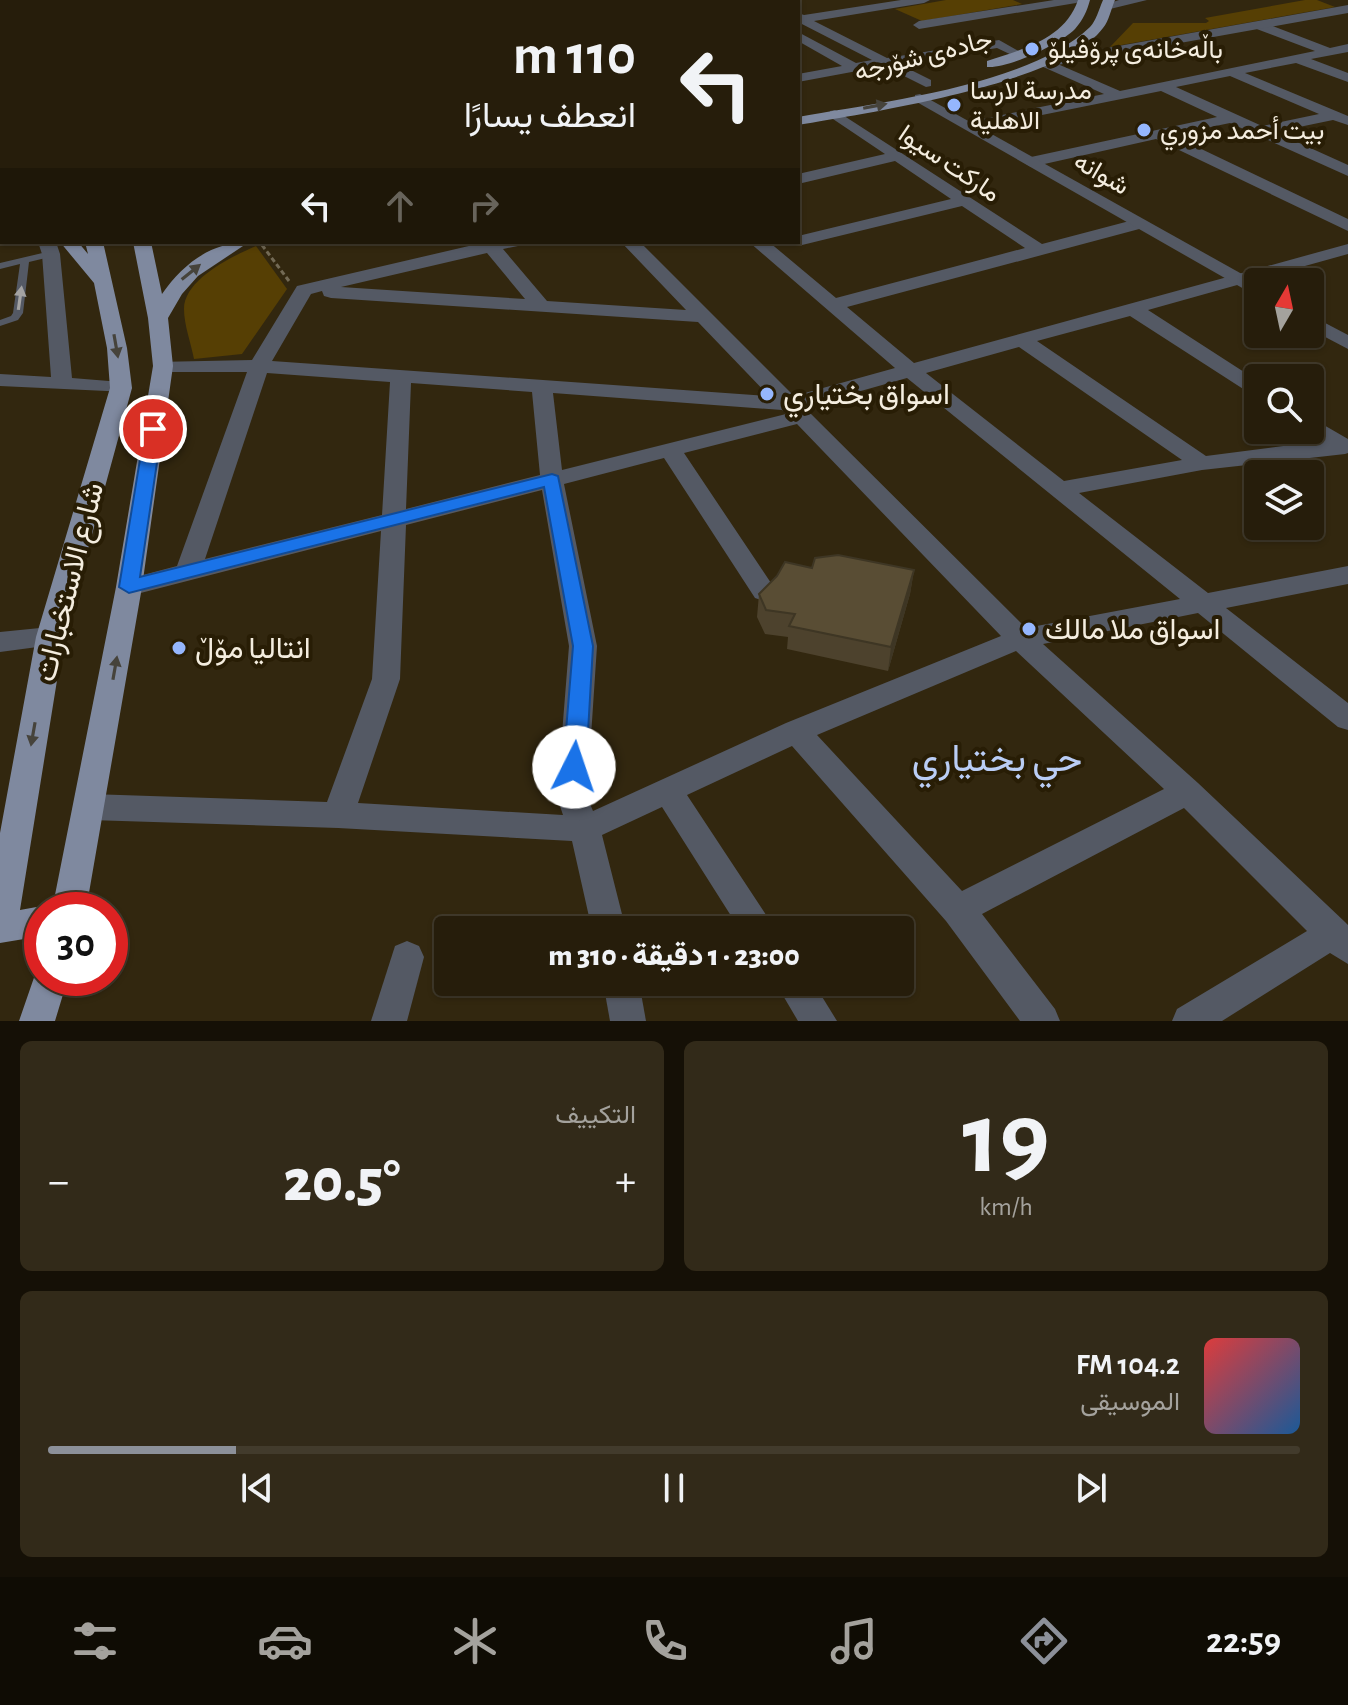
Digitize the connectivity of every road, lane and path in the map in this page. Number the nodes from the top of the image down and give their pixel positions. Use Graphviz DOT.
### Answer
graph roads {
  1 [pos="924,0"];
  2 [pos="1022,0"];
  3 [pos="1076,0"];
  4 [pos="1084,0"];
  5 [pos="1141,0"];
  6 [pos="1334,0"];
  7 [pos="1109,2"];
  8 [pos="1036,6"];
  9 [pos="880,7"];
  10 [pos="1348,7"];
  11 [pos="800,18"];
  12 [pos="919,25"];
  13 [pos="1258,25"];
  14 [pos="800,37"];
  15 [pos="1082,42"];
  16 [pos="968,47"];
  17 [pos="1348,48"];
  18 [pos="1329,52"];
  19 [pos="1109,53"];
  20 [pos="1018,54"];
  21 [pos="1295,58"];
  22 [pos="887,62"];
  23 [pos="1046,63"];
  24 [pos="855,68"];
  25 [pos="1229,71"];
  26 [pos="800,78"];
  27 [pos="1348,78"];
  28 [pos="1162,86"];
  29 [pos="923,90"];
  30 [pos="1116,94"];
  31 [pos="800,108"];
  32 [pos="837,109"];
  33 [pos="1344,116"];
  34 [pos="1231,118"];
  35 [pos="800,120"];
  36 [pos="968,126"];
  37 [pos="1260,131"];
  38 [pos="1157,134"];
  39 [pos="897,156"];
  40 [pos="1031,162"];
  41 [pos="1348,171"];
  42 [pos="800,179"];
  43 [pos="962,201"];
  44 [pos="1137,224"];
  45 [pos="1348,226"];
  46 [pos="800,241"];
  47 [pos="72,244"];
  48 [pos="94,244"];
  49 [pos="142,244"];
  50 [pos="236,244"];
  51 [pos="502,244"];
  52 [pos="632,244"];
  53 [pos="262,245"];
  54 [pos="491,246"];
  55 [pos="762,246"];
  56 [pos="49,248"];
  57 [pos="1348,249"];
  58 [pos="1039,250"];
  59 [pos="25,261"];
  60 [pos="0,266"];
  61 [pos="1238,279"];
  62 [pos="1244,283"];
  63 [pos="104,287"];
  64 [pos="299,287"];
  65 [pos="540,305"];
  66 [pos="832,305"];
  67 [pos="1133,309"];
  68 [pos="704,317"];
  69 [pos="158,318"];
  70 [pos="0,323"];
  71 [pos="1324,329"];
  72 [pos="1022,340"];
  73 [pos="1348,343"];
  74 [pos="163,366"];
  75 [pos="259,366"];
  76 [pos="911,371"];
  77 [pos="401,376"];
  78 [pos="0,380"];
  79 [pos="1244,381"];
  80 [pos="62,385"];
  81 [pos="542,386"];
  82 [pos="121,388"];
  83 [pos="797,410"];
  84 [pos="1324,433"];
  85 [pos="1345,447"];
  86 [pos="670,450"];
  87 [pos="1202,463"];
  88 [pos="552,480"];
  89 [pos="1060,489"];
  90 [pos="395,519"];
  91 [pos="188,572"];
  92 [pos="1348,575"];
  93 [pos="129,587"];
  94 [pos="764,592"];
  95 [pos="1198,602"];
  96 [pos="50,637"];
  97 [pos="1020,639"];
  98 [pos="0,642"];
  99 [pos="1348,719"];
  100 [pos="796,731"];
  101 [pos="667,790"];
  102 [pos="1187,792"];
  103 [pos="90,807"];
  104 [pos="338,815"];
  105 [pos="585,829"];
  106 [pos="73,892"];
  107 [pos="958,910"];
  108 [pos="606,916"];
  109 [pos="750,916"];
  110 [pos="24,924"];
  111 [pos="0,927"];
  112 [pos="1341,941"];
  113 [pos="407,957"];
  114 [pos="45,996"];
  115 [pos="624,996"];
  116 [pos="802,996"];
  117 [pos="37,1021"];
  118 [pos="389,1021"];
  119 [pos="628,1021"];
  120 [pos="819,1021"];
  121 [pos="1042,1021"];
  122 [pos="1190,1021"];
  1 -- 9 [label="street"];
  2 -- 8 [label="street"];
  3 -- 8 [label="street"];
  4 -- 20 [label="main road, جادەی شۆرجە"];
  5 -- 7 [label="street"];
  6 -- 10 [label="street"];
  7 -- 15 [label="main road"];
  8 -- 12 [label="street"];
  9 -- 11 [label="street"];
  9 -- 12 [label="street"];
  10 -- 13 [label="street"];
  11 -- 22 [label="street, شوانە"];
  12 -- 16 [label="street"];
  13 -- 18 [label="street"];
  13 -- 19 [label="street"];
  14 -- 24 [label="street"];
  15 -- 19 [label="street"];
  15 -- 23 [label="main road"];
  16 -- 20 [label="street"];
  16 -- 22 [label="street"];
  17 -- 18 [label="street"];
  18 -- 21 [label="street"];
  19 -- 23 [label="street"];
  20 -- 29 [label="main road, جادەی شۆرجە"];
  21 -- 25 [label="street"];
  21 -- 27 [label="street"];
  22 -- 24 [label="street"];
  22 -- 29 [label="street, شوانە"];
  23 -- 29 [label="main road"];
  23 -- 30 [label="street"];
  24 -- 26 [label="street"];
  25 -- 28 [label="street"];
  25 -- 33 [label="street"];
  28 -- 30 [label="street"];
  28 -- 34 [label="street"];
  29 -- 32 [label="main road"];
  29 -- 36 [label="street, شوانە"];
  30 -- 36 [label="street"];
  31 -- 32 [label="main road, جادەی شۆرجە"];
  32 -- 35 [label="main road"];
  32 -- 39 [label="street, مارکت سیوا"];
  33 -- 37 [label="street"];
  34 -- 37 [label="street"];
  34 -- 38 [label="street"];
  36 -- 40 [label="street, شوانە"];
  37 -- 41 [label="street"];
  38 -- 40 [label="street"];
  38 -- 45 [label="street"];
  39 -- 42 [label="street"];
  39 -- 43 [label="street, مارکت سیوا"];
  40 -- 44 [label="street, شوانە"];
  43 -- 46 [label="street"];
  43 -- 58 [label="street, مارکت سیوا"];
  44 -- 58 [label="street"];
  44 -- 61 [label="street, شوانە"];
  47 -- 63 [label="main road"];
  48 -- 63 [label="main road, شارع الاستخبارات"];
  49 -- 69 [label="main road, شارع الاستخبارات"];
  69 -- 50 [label="main road, one-way"];
  51 -- 54 [label="street"];
  52 -- 68 [label="street"];
  53 -- 64 [label="path"];
  54 -- 64 [label="street"];
  54 -- 65 [label="street"];
  55 -- 66 [label="street"];
  56 -- 59 [label="lane"];
  56 -- 80 [label="street"];
  57 -- 61 [label="street"];
  58 -- 66 [label="street"];
  59 -- 60 [label="lane"];
  70 -- 59 [label="lane, one-way"];
  61 -- 62 [label="street, شوانە"];
  61 -- 67 [label="street"];
  63 -- 82 [label="main road, شارع الاستخبارات, one-way"];
  64 -- 65 [label="street"];
  64 -- 75 [label="street"];
  65 -- 68 [label="street"];
  66 -- 76 [label="street"];
  67 -- 72 [label="street"];
  67 -- 79 [label="street"];
  68 -- 83 [label="street"];
  69 -- 74 [label="main road, شارع الاستخبارات"];
  71 -- 73 [label="street"];
  72 -- 76 [label="street"];
  72 -- 87 [label="street"];
  74 -- 75 [label="street"];
  74 -- 93 [label="main road, شارع الاستخبارات"];
  75 -- 77 [label="street"];
  75 -- 91 [label="street"];
  76 -- 83 [label="street"];
  76 -- 89 [label="street"];
  77 -- 81 [label="street"];
  77 -- 90 [label="street"];
  78 -- 80 [label="street"];
  80 -- 82 [label="street"];
  81 -- 83 [label="street"];
  81 -- 88 [label="street"];
  82 -- 96 [label="main road, شارع الاستخبارات"];
  83 -- 86 [label="street"];
  83 -- 97 [label="street"];
  84 -- 85 [label="street"];
  85 -- 87 [label="street"];
  86 -- 88 [label="street"];
  86 -- 94 [label="street"];
  87 -- 89 [label="street"];
  88 -- 90 [label="street"];
  88 -- 105 [label="street"];
  89 -- 95 [label="street"];
  90 -- 91 [label="street"];
  90 -- 104 [label="street"];
  91 -- 93 [label="street"];
  92 -- 95 [label="street"];
  103 -- 93 [label="main road, شارع الاستخبارات, one-way"];
  95 -- 97 [label="street"];
  95 -- 99 [label="street"];
  96 -- 98 [label="street"];
  96 -- 111 [label="main road, شارع الاستخبارات, one-way"];
  97 -- 100 [label="street"];
  97 -- 102 [label="street"];
  100 -- 101 [label="street"];
  100 -- 107 [label="street"];
  101 -- 105 [label="street"];
  101 -- 109 [label="street"];
  102 -- 107 [label="street"];
  102 -- 112 [label="street"];
  103 -- 104 [label="street"];
  103 -- 106 [label="main road, شارع الاستخبارات"];
  104 -- 105 [label="street"];
  105 -- 108 [label="street"];
  107 -- 121 [label="street"];
  110 -- 111 [label="main road"];
  112 -- 122 [label="street"];
  113 -- 118 [label="street"];
  114 -- 117 [label="main road"];
  115 -- 119 [label="street"];
  116 -- 120 [label="street"];
}
